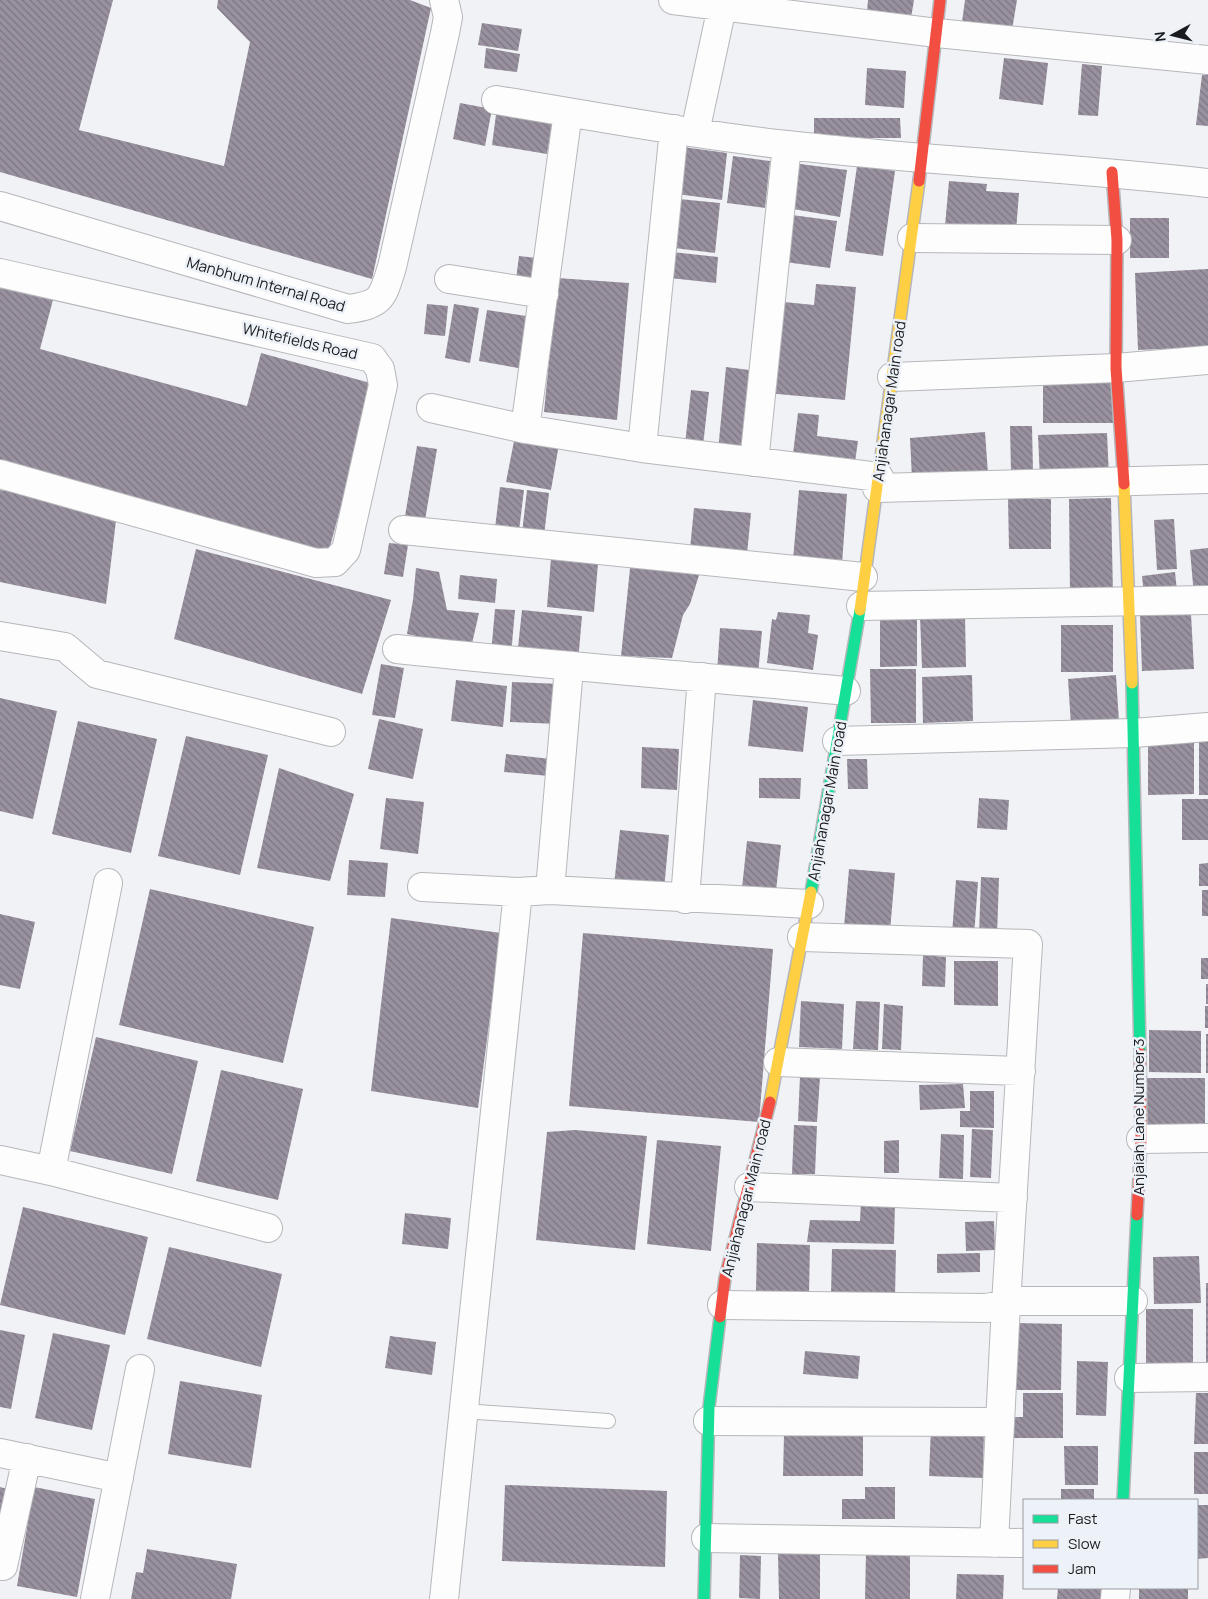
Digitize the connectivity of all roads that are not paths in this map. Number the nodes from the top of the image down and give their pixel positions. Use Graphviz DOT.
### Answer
graph roads {
  1 [pos="444,0"];
  2 [pos="673,0"];
  3 [pos="940,0"];
  4 [pos="722,7"];
  5 [pos="937,33"];
  6 [pos="1208,60"];
  7 [pos="496,100"];
  8 [pos="568,112"];
  9 [pos="685,131"];
  10 [pos="787,145"];
  11 [pos="923,157"];
  12 [pos="1112,172"];
  13 [pos="1208,183"];
  14 [pos="0,206"];
  15 [pos="912,238"];
  16 [pos="1117,240"];
  17 [pos="0,273"];
  18 [pos="449,279"];
  19 [pos="544,294"];
  20 [pos="1208,360"];
  21 [pos="1116,368"];
  22 [pos="892,377"];
  23 [pos="430,408"];
  24 [pos="525,429"];
  25 [pos="642,448"];
  26 [pos="754,462"];
  27 [pos="0,474"];
  28 [pos="1208,479"];
  29 [pos="1124,481"];
  30 [pos="878,482"];
  31 [pos="403,530"];
  32 [pos="863,577"];
  33 [pos="1208,600"];
  34 [pos="1130,601"];
  35 [pos="861,606"];
  36 [pos="0,636"];
  37 [pos="397,649"];
  38 [pos="569,668"];
  39 [pos="702,677"];
  40 [pos="846,692"];
  41 [pos="1208,727"];
  42 [pos="331,732"];
  43 [pos="1134,733"];
  44 [pos="837,741"];
  45 [pos="108,883"];
  46 [pos="422,887"];
  47 [pos="550,890"];
  48 [pos="518,892"];
  49 [pos="686,899"];
  50 [pos="809,904"];
  51 [pos="802,937"];
  52 [pos="778,1062"];
  53 [pos="1021,1071"];
  54 [pos="1208,1138"];
  55 [pos="1141,1139"];
  56 [pos="0,1160"];
  57 [pos="51,1171"];
  58 [pos="749,1187"];
  59 [pos="1013,1198"];
  60 [pos="268,1228"];
  61 [pos="1133,1301"];
  62 [pos="1006,1304"];
  63 [pos="722,1305"];
  64 [pos="140,1369"];
  65 [pos="1208,1377"];
  66 [pos="1130,1378"];
  67 [pos="463,1411"];
  68 [pos="608,1420"];
  69 [pos="708,1421"];
  70 [pos="1000,1422"];
  71 [pos="12,1468"];
  72 [pos="119,1478"];
  73 [pos="1123,1499"];
  74 [pos="706,1538"];
  75 [pos="994,1543"];
  76 [pos="1023,1544"];
  77 [pos="3,1566"];
  78 [pos="95,1599"];
  79 [pos="444,1599"];
  80 [pos="704,1599"];
  1 -- 14 [label="street, Manbhum Internal Road"];
  2 -- 4 [label="street"];
  3 -- 5 [label="street, Anjiahanagar Main road"];
  4 -- 5 [label="street"];
  4 -- 9 [label="street"];
  5 -- 6 [label="street"];
  5 -- 11 [label="street, Anjiahanagar Main road"];
  7 -- 8 [label="street"];
  8 -- 9 [label="street"];
  8 -- 19 [label="street"];
  9 -- 10 [label="street"];
  9 -- 25 [label="street"];
  10 -- 11 [label="street"];
  10 -- 26 [label="street"];
  11 -- 12 [label="street"];
  11 -- 15 [label="street, Anjiahanagar Main road"];
  12 -- 13 [label="street"];
  12 -- 16 [label="street, Anjaiah Lane Number 3"];
  15 -- 16 [label="street"];
  15 -- 22 [label="street, Anjiahanagar Main road"];
  16 -- 21 [label="street, Anjaiah Lane Number 3"];
  17 -- 27 [label="street, Whitefields Road"];
  18 -- 19 [label="street"];
  19 -- 24 [label="street"];
  20 -- 21 [label="street"];
  21 -- 22 [label="street"];
  21 -- 29 [label="street, Anjaiah Lane Number 3"];
  22 -- 30 [label="street, Anjiahanagar Main road"];
  23 -- 24 [label="street"];
  24 -- 25 [label="street"];
  25 -- 26 [label="street"];
  26 -- 30 [label="street"];
  28 -- 29 [label="street"];
  29 -- 30 [label="street"];
  29 -- 34 [label="street, Anjaiah Lane Number 3"];
  30 -- 32 [label="street, Anjiahanagar Main road"];
  31 -- 32 [label="street"];
  32 -- 35 [label="street, Anjiahanagar Main road"];
  33 -- 34 [label="street"];
  34 -- 35 [label="street"];
  34 -- 43 [label="street, Anjaiah Lane Number 3"];
  35 -- 40 [label="street, Anjiahanagar Main road"];
  36 -- 42 [label="street"];
  37 -- 38 [label="street"];
  38 -- 39 [label="street"];
  38 -- 47 [label="street"];
  39 -- 40 [label="street"];
  39 -- 49 [label="street"];
  40 -- 44 [label="street, Anjiahanagar Main road"];
  41 -- 43 [label="street"];
  43 -- 44 [label="street"];
  43 -- 55 [label="street, Anjaiah Lane Number 3"];
  44 -- 50 [label="street, Anjiahanagar Main road"];
  45 -- 57 [label="street"];
  46 -- 48 [label="street"];
  47 -- 48 [label="street"];
  47 -- 49 [label="street"];
  48 -- 67 [label="street"];
  49 -- 50 [label="street"];
  50 -- 51 [label="street, Anjiahanagar Main road"];
  51 -- 52 [label="street, Anjiahanagar Main road"];
  51 -- 53 [label="street"];
  52 -- 53 [label="street"];
  52 -- 58 [label="street, Anjiahanagar Main road"];
  53 -- 59 [label="street"];
  54 -- 55 [label="street"];
  55 -- 61 [label="street, Anjaiah Lane Number 3"];
  56 -- 57 [label="street"];
  57 -- 60 [label="street"];
  58 -- 59 [label="street"];
  58 -- 63 [label="street, Anjiahanagar Main road"];
  59 -- 62 [label="street"];
  61 -- 62 [label="street"];
  61 -- 66 [label="street, Anjaiah Lane Number 3"];
  62 -- 63 [label="street"];
  62 -- 70 [label="street"];
  63 -- 69 [label="street, Anjiahanagar Main road"];
  64 -- 72 [label="street"];
  65 -- 66 [label="street"];
  66 -- 73 [label="street, Anjaiah Lane Number 3"];
  67 -- 68 [label="lane"];
  67 -- 79 [label="street"];
  69 -- 70 [label="street"];
  69 -- 74 [label="street, Anjiahanagar Main road"];
  70 -- 75 [label="street"];
  71 -- 72 [label="street"];
  71 -- 77 [label="street"];
  72 -- 78 [label="street"];
  74 -- 75 [label="street"];
  74 -- 80 [label="street, Anjiahanagar Main road"];
  75 -- 76 [label="street"];
}
